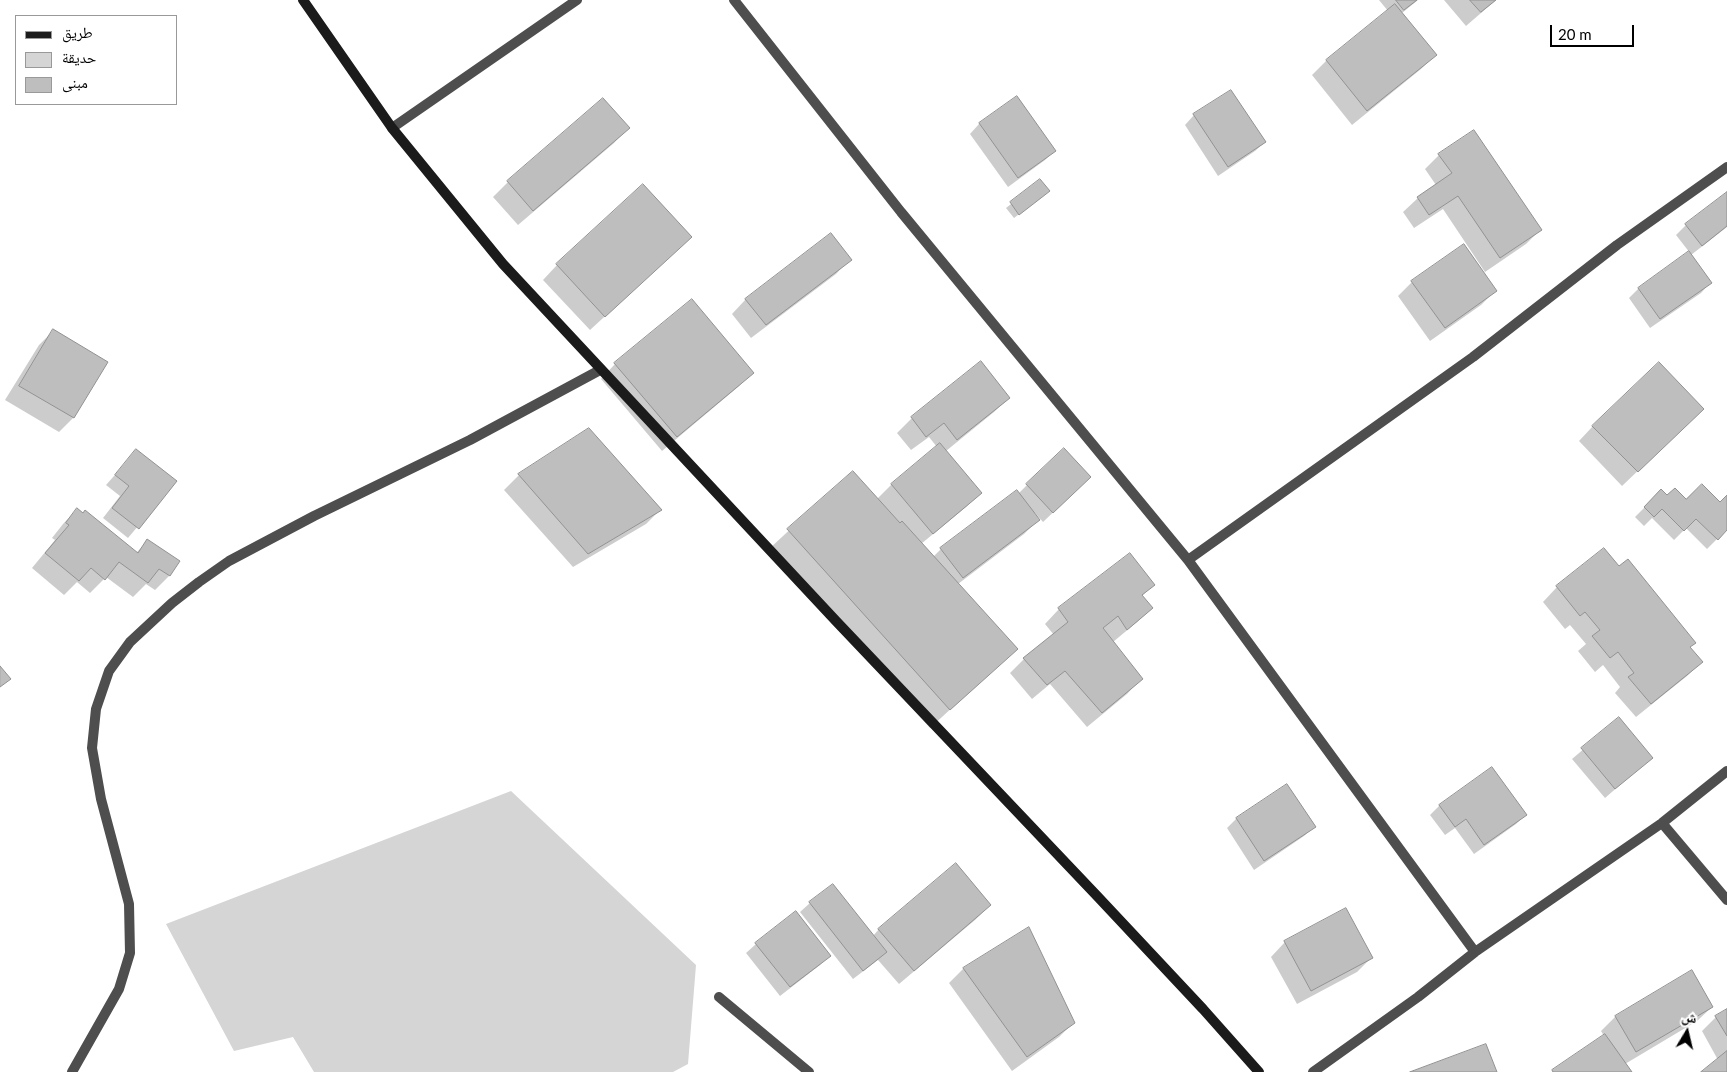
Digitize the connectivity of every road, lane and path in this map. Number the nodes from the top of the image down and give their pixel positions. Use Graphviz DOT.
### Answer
graph roads {
  1 [pos="303,0"];
  2 [pos="577,0"];
  3 [pos="734,0"];
  4 [pos="392,128"];
  5 [pos="1727,167"];
  6 [pos="600,370"];
  7 [pos="1188,560"];
  8 [pos="1727,771"];
  9 [pos="1662,823"];
  10 [pos="1727,900"];
  11 [pos="1476,952"];
  12 [pos="719,997"];
  13 [pos="72,1072"];
  14 [pos="809,1072"];
  15 [pos="1259,1072"];
  16 [pos="1313,1072"];
  1 -- 4 [label="main road"];
  2 -- 4 [label="street"];
  3 -- 7 [label="street"];
  4 -- 6 [label="main road"];
  5 -- 7 [label="street"];
  6 -- 13 [label="street"];
  6 -- 15 [label="main road"];
  7 -- 11 [label="street"];
  8 -- 9 [label="street"];
  9 -- 10 [label="street"];
  9 -- 11 [label="street"];
  11 -- 16 [label="street"];
  12 -- 14 [label="street"];
}
